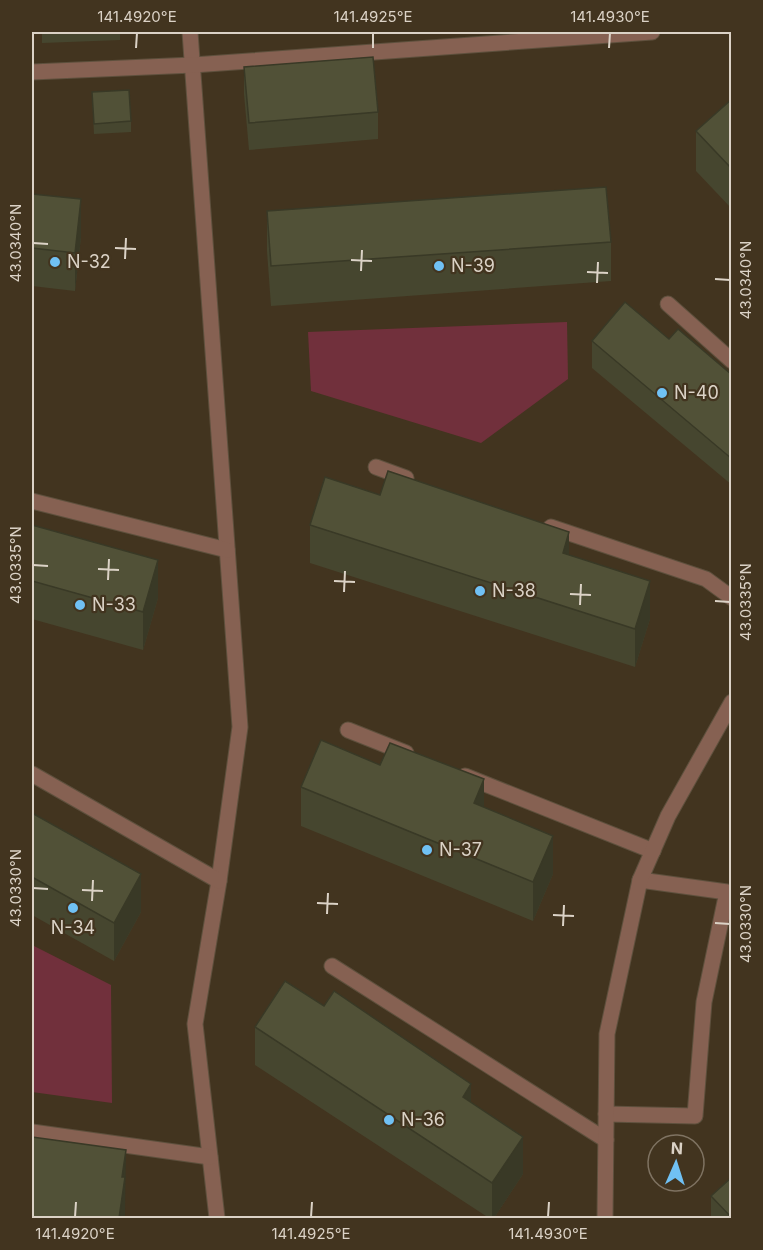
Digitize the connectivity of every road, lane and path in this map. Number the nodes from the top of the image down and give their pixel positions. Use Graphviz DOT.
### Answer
graph roads {
  1 [pos="190,32"];
  2 [pos="652,32"];
  3 [pos="193,65"];
  4 [pos="32,72"];
  5 [pos="668,304"];
  6 [pos="732,361"];
  7 [pos="376,467"];
  8 [pos="420,482"];
  9 [pos="32,501"];
  10 [pos="541,523"];
  11 [pos="227,550"];
  12 [pos="732,598"];
  13 [pos="732,702"];
  14 [pos="348,730"];
  15 [pos="424,760"];
  16 [pos="446,769"];
  17 [pos="32,774"];
  18 [pos="653,851"];
  19 [pos="640,880"];
  20 [pos="219,881"];
  21 [pos="332,966"];
  22 [pos="606,1114"];
  23 [pos="32,1132"];
  24 [pos="606,1140"];
  25 [pos="210,1157"];
  26 [pos="217,1218"];
  27 [pos="605,1218"];
  1 -- 3 [label="street"];
  2 -- 3 [label="street"];
  3 -- 4 [label="street"];
  3 -- 11 [label="street"];
  5 -- 6 [label="street"];
  7 -- 8 [label="street"];
  9 -- 11 [label="street"];
  10 -- 12 [label="street"];
  11 -- 20 [label="street"];
  13 -- 18 [label="street"];
  14 -- 15 [label="street"];
  16 -- 18 [label="street"];
  17 -- 20 [label="street"];
  18 -- 19 [label="street"];
  19 -- 22 [label="street"];
  19 -- 22 [label="street"];
  20 -- 25 [label="street"];
  21 -- 24 [label="street"];
  22 -- 24 [label="street"];
  23 -- 25 [label="street"];
  24 -- 27 [label="street"];
  25 -- 26 [label="street"];
}
